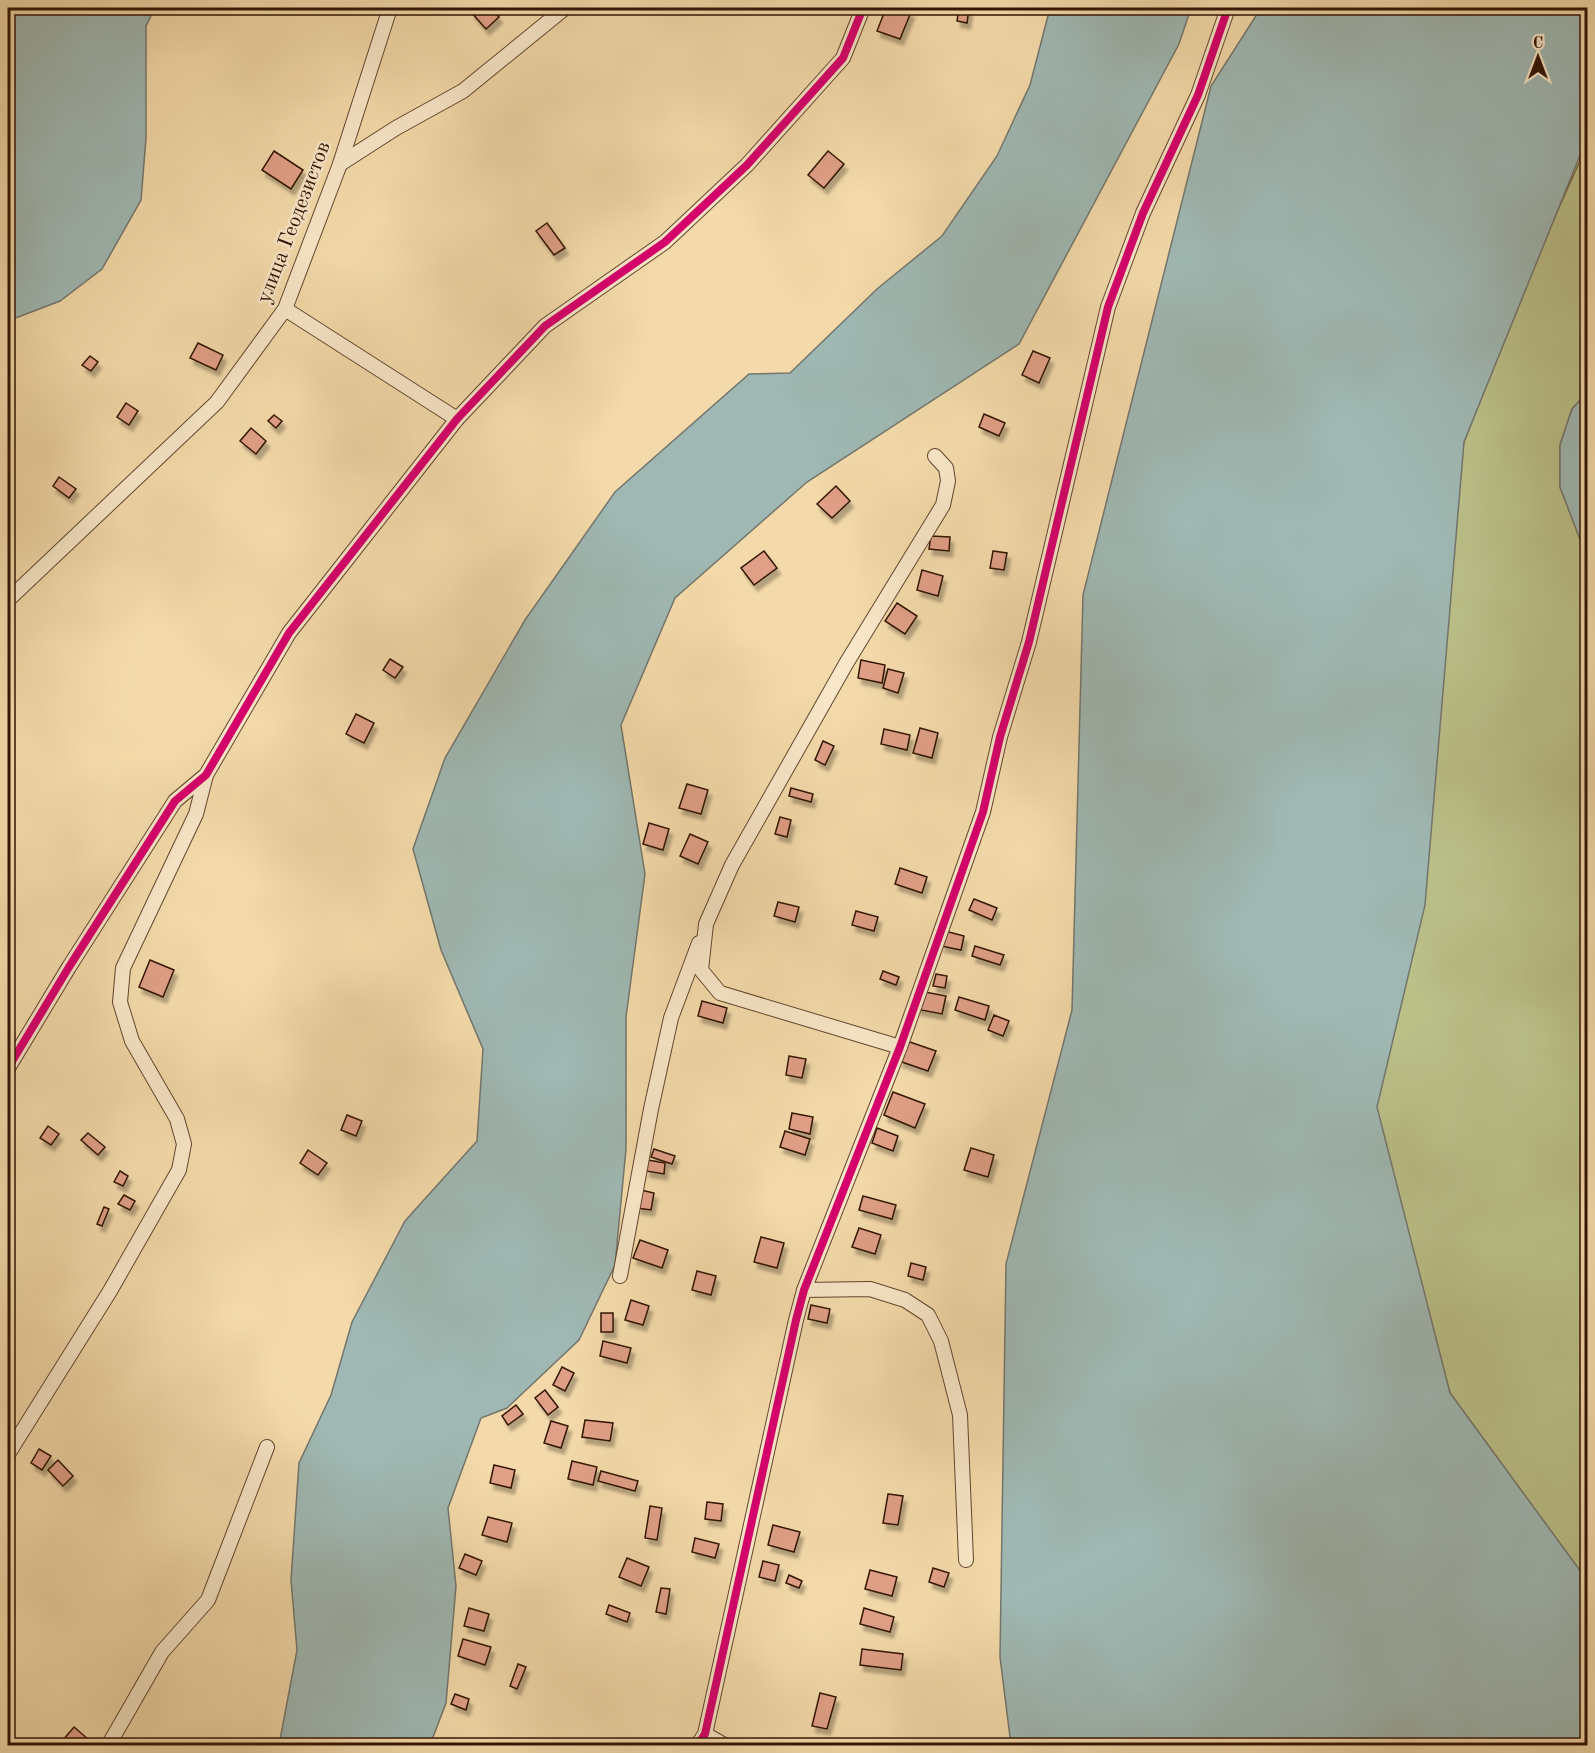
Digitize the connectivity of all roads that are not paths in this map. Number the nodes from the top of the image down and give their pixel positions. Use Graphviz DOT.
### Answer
graph roads {
  1 [pos="390,8"];
  2 [pos="565,8"];
  3 [pos="863,8"];
  4 [pos="1228,8"];
  5 [pos="340,164"];
  6 [pos="285,309"];
  7 [pos="456,419"];
  8 [pos="934,456"];
  9 [pos="8,600"];
  10 [pos="206,775"];
  11 [pos="706,924"];
  12 [pos="900,1047"];
  13 [pos="8,1068"];
  14 [pos="620,1276"];
  15 [pos="804,1290"];
  16 [pos="267,1447"];
  17 [pos="8,1454"];
  18 [pos="966,1560"];
  19 [pos="701,1740"];
  20 [pos="108,1746"];
  21 [pos="726,1746"];
  1 -- 5 [label="street, улица Геодезистов"];
  2 -- 5 [label="street"];
  3 -- 7 [label="street"];
  4 -- 12 [label="street"];
  5 -- 6 [label="street, улица Геодезистов"];
  6 -- 7 [label="street"];
  6 -- 9 [label="street, улица Геодезистов"];
  7 -- 10 [label="street"];
  8 -- 11 [label="street"];
  10 -- 13 [label="street"];
  10 -- 17 [label="street"];
  11 -- 12 [label="street"];
  11 -- 14 [label="street"];
  12 -- 15 [label="street"];
  15 -- 18 [label="street"];
  15 -- 19 [label="street"];
  16 -- 20 [label="street"];
  19 -- 21 [label="street"];
}
